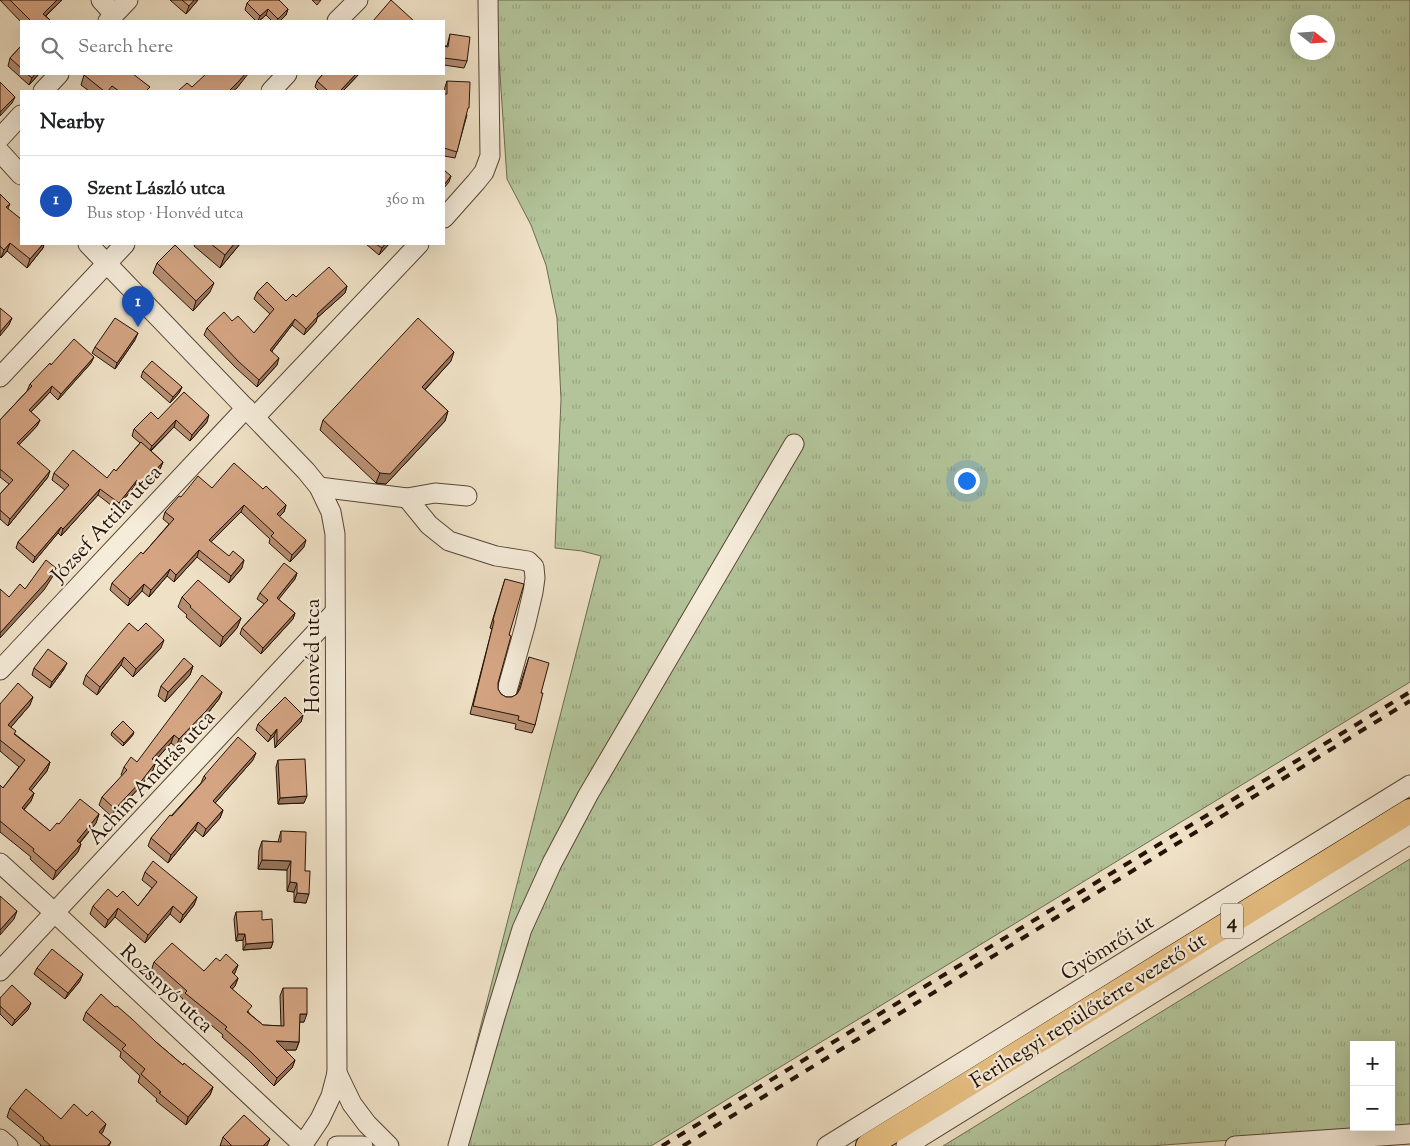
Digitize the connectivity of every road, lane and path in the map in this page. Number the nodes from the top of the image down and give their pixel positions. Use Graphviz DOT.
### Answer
graph roads {
  1 [pos="101,0"];
  2 [pos="128,0"];
  3 [pos="358,0"];
  4 [pos="488,0"];
  5 [pos="111,18"];
  6 [pos="338,20"];
  7 [pos="58,75"];
  8 [pos="286,75"];
  9 [pos="44,90"];
  10 [pos="272,90"];
  11 [pos="20,116"];
  12 [pos="0,138"];
  13 [pos="0,152"];
  14 [pos="20,173"];
  15 [pos="445,217"];
  16 [pos="89,245"];
  17 [pos="124,245"];
  18 [pos="418,245"];
  19 [pos="107,263"];
  20 [pos="0,378"];
  21 [pos="250,412"];
  22 [pos="794,444"];
  23 [pos="319,487"];
  24 [pos="467,496"];
  25 [pos="407,498"];
  26 [pos="334,613"];
  27 [pos="0,670"];
  28 [pos="506,694"];
  29 [pos="1410,786"];
  30 [pos="1410,811"];
  31 [pos="1410,834"];
  32 [pos="0,863"];
  33 [pos="55,913"];
  34 [pos="0,972"];
  35 [pos="337,1073"];
  36 [pos="1410,1134"];
  37 [pos="0,1139"];
  38 [pos="1346,1142"];
  39 [pos="8,1146"];
  40 [pos="303,1146"];
  41 [pos="327,1146"];
  42 [pos="337,1146"];
  43 [pos="363,1146"];
  44 [pos="389,1146"];
  45 [pos="458,1146"];
  46 [pos="827,1146"];
  47 [pos="868,1146"];
  48 [pos="906,1146"];
  49 [pos="1235,1146"];
  1 -- 5 [label="street"];
  2 -- 5 [label="street"];
  3 -- 6 [label="street"];
  4 -- 15 [label="street"];
  7 -- 9 [label="street"];
  8 -- 10 [label="street"];
  11 -- 12 [label="street"];
  13 -- 14 [label="street"];
  16 -- 19 [label="street, Honvéd utca"];
  17 -- 19 [label="street"];
  18 -- 21 [label="street, József Attila utca"];
  19 -- 20 [label="street"];
  19 -- 21 [label="street, Honvéd utca"];
  21 -- 23 [label="street, Honvéd utca"];
  21 -- 27 [label="street, József Attila utca"];
  22 -- 45 [label="street"];
  23 -- 25 [label="street"];
  23 -- 26 [label="street, Honvéd utca"];
  24 -- 25 [label="street"];
  25 -- 28 [label="street"];
  26 -- 33 [label="street, Áchim András utca"];
  26 -- 35 [label="street, Honvéd utca"];
  29 -- 46 [label="street, Gyömrői út"];
  30 -- 47 [label="main road, Ferihegyi repülőtérre vezető út / 4"];
  31 -- 48 [label="street"];
  32 -- 33 [label="street, Rozsnyó utca"];
  33 -- 34 [label="street, Áchim András utca"];
  33 -- 40 [label="street, Rozsnyó utca"];
  35 -- 40 [label="street"];
  35 -- 44 [label="street, Honvéd utca"];
  36 -- 38 [label="street"];
  37 -- 39 [label="street"];
  38 -- 49 [label="street"];
  40 -- 41 [label="street"];
  42 -- 43 [label="street"];
}
